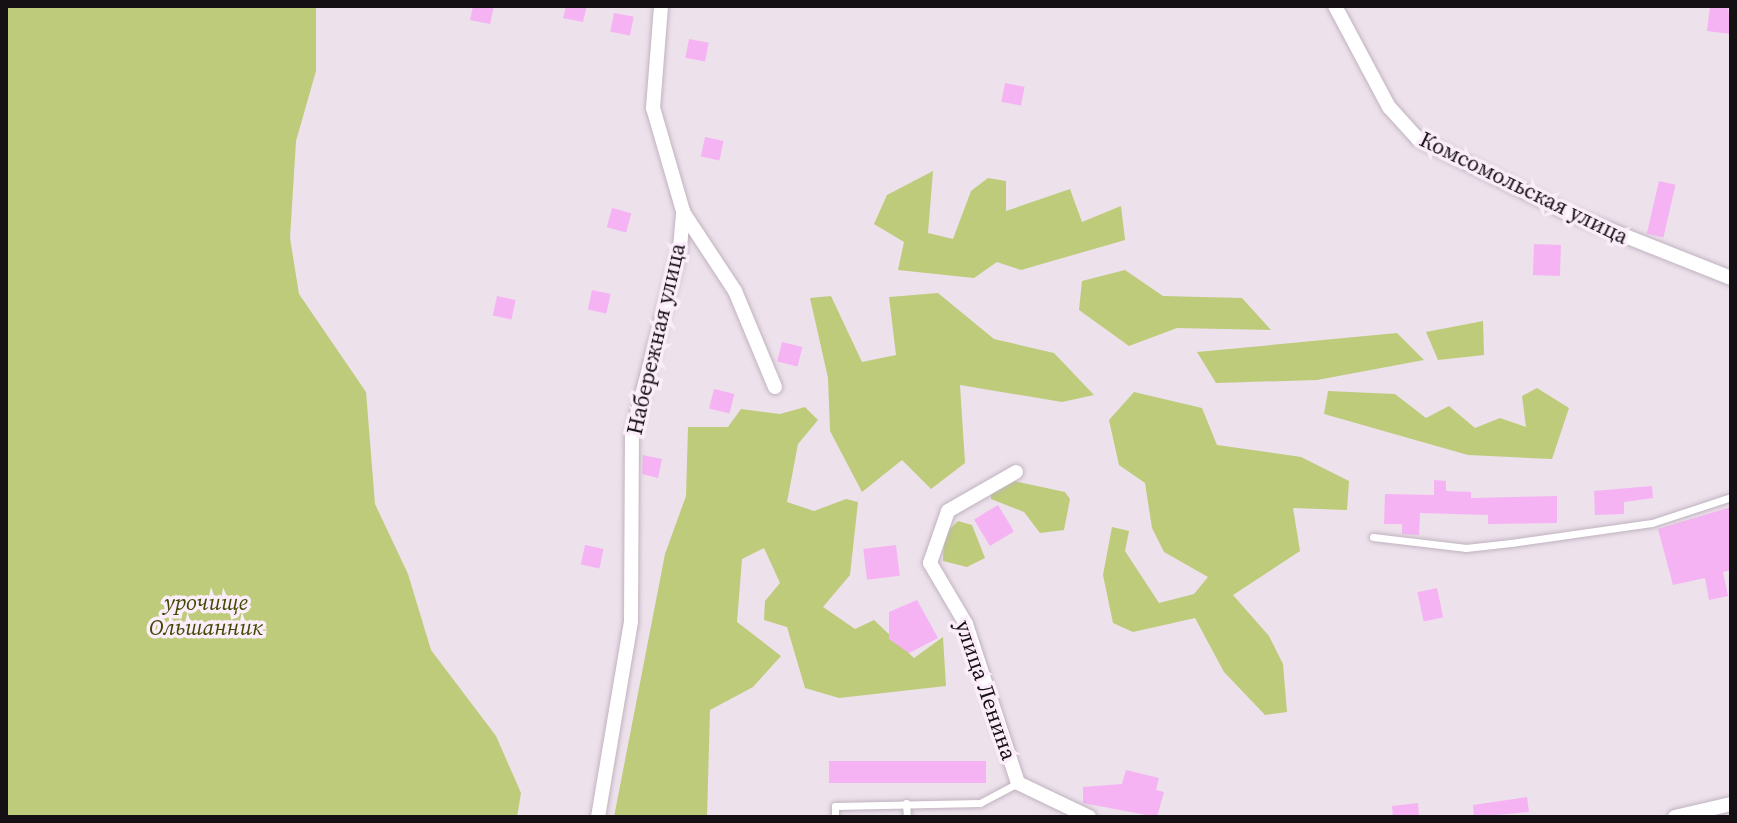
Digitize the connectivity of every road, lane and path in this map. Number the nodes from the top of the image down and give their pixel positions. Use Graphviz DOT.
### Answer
graph roads {
  1 [pos="661,6"];
  2 [pos="1335,6"];
  3 [pos="683,211"];
  4 [pos="1731,278"];
  5 [pos="775,387"];
  6 [pos="1016,472"];
  7 [pos="1731,497"];
  8 [pos="1373,537"];
  9 [pos="1018,783"];
  10 [pos="906,803"];
  11 [pos="1731,804"];
  12 [pos="598,817"];
  13 [pos="835,817"];
  14 [pos="907,817"];
  15 [pos="1089,817"];
  16 [pos="1675,817"];
  1 -- 3 [label="street, Набережная улица"];
  2 -- 4 [label="street, Комсомольская улица"];
  3 -- 5 [label="street"];
  3 -- 12 [label="street, Набережная улица"];
  6 -- 9 [label="street, улица Ленина"];
  7 -- 8 [label="lane"];
  9 -- 10 [label="lane"];
  9 -- 15 [label="street, улица Ленина"];
  10 -- 13 [label="lane"];
  10 -- 14 [label="lane"];
  11 -- 16 [label="street"];
}
